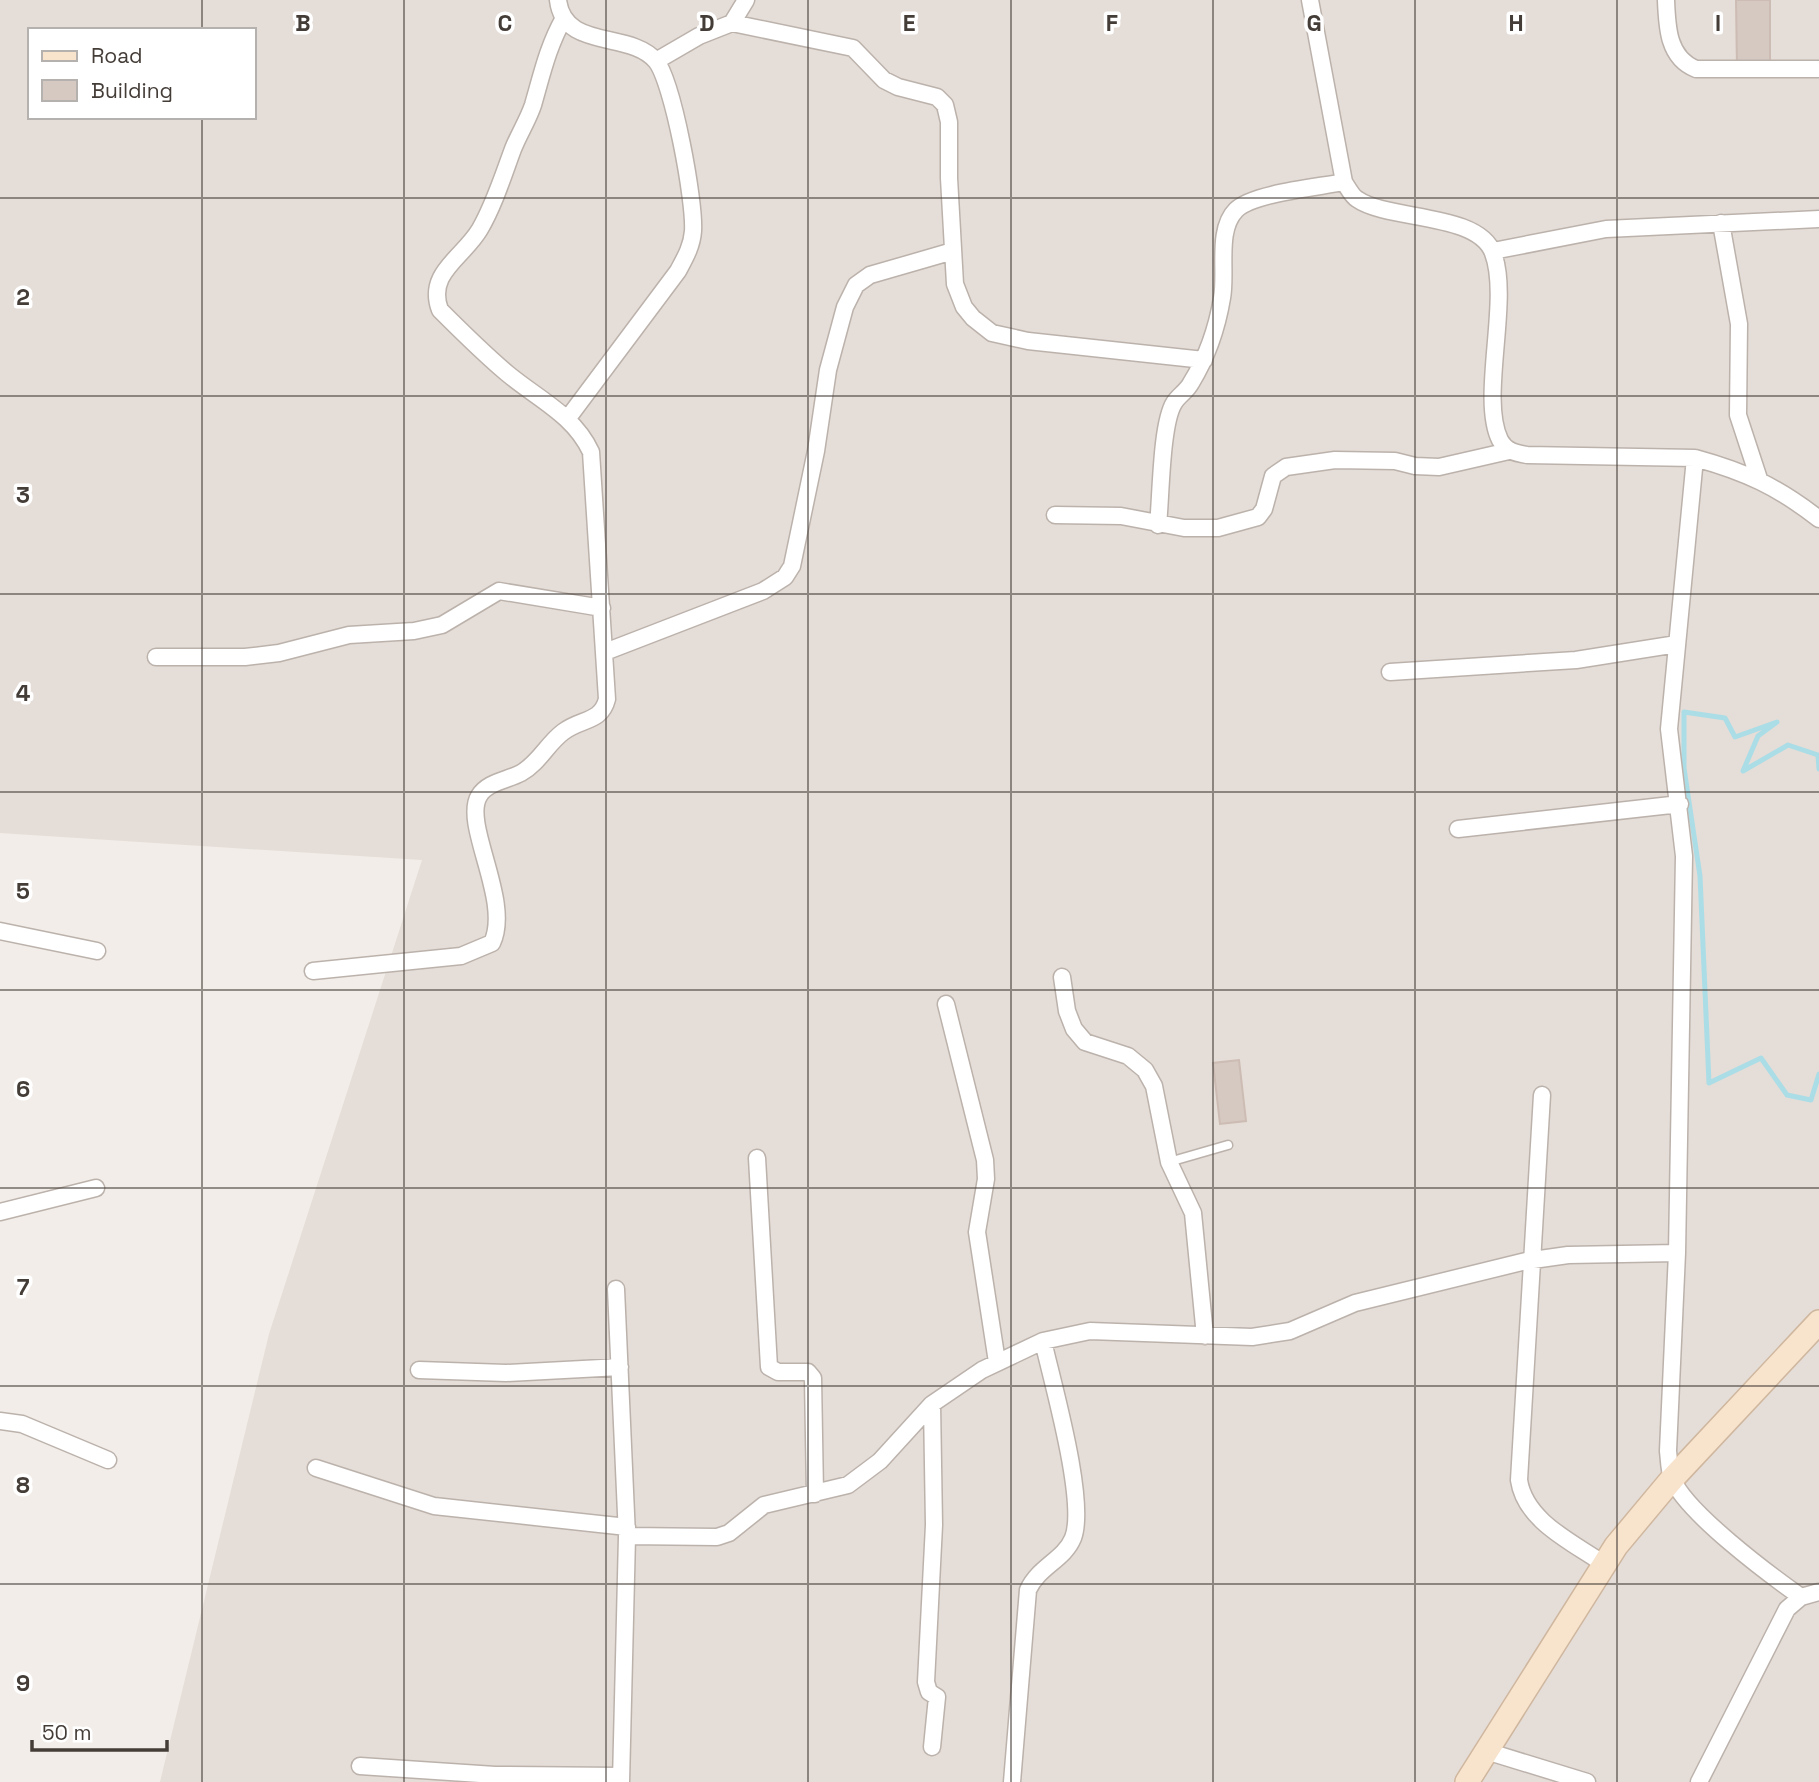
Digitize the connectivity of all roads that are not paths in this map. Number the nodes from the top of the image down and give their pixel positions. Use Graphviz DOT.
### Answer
graph roads {
  1 [pos="558,0"];
  2 [pos="746,0"];
  3 [pos="1310,0"];
  4 [pos="1666,0"];
  5 [pos="564,18"];
  6 [pos="732,23"];
  7 [pos="656,61"];
  8 [pos="1819,69"];
  9 [pos="1344,182"];
  10 [pos="1819,219"];
  11 [pos="1721,223"];
  12 [pos="953,251"];
  13 [pos="1493,251"];
  14 [pos="1204,360"];
  15 [pos="568,418"];
  16 [pos="1509,451"];
  17 [pos="1695,458"];
  18 [pos="1759,479"];
  19 [pos="1055,515"];
  20 [pos="1819,519"];
  21 [pos="1158,525"];
  22 [pos="602,608"];
  23 [pos="1678,644"];
  24 [pos="605,652"];
  25 [pos="156,657"];
  26 [pos="1390,672"];
  27 [pos="1680,804"];
  28 [pos="1458,829"];
  29 [pos="0,931"];
  30 [pos="97,951"];
  31 [pos="313,971"];
  32 [pos="1062,977"];
  33 [pos="946,1004"];
  34 [pos="1542,1095"];
  35 [pos="1227,1145"];
  36 [pos="757,1158"];
  37 [pos="1169,1162"];
  38 [pos="96,1188"];
  39 [pos="0,1212"];
  40 [pos="1677,1253"];
  41 [pos="1534,1260"];
  42 [pos="616,1289"];
  43 [pos="1819,1322"];
  44 [pos="1205,1336"];
  45 [pos="1042,1341"];
  46 [pos="997,1363"];
  47 [pos="620,1367"];
  48 [pos="419,1370"];
  49 [pos="932,1405"];
  50 [pos="0,1421"];
  51 [pos="108,1460"];
  52 [pos="316,1468"];
  53 [pos="1672,1479"];
  54 [pos="815,1494"];
  55 [pos="627,1532"];
  56 [pos="1604,1564"];
  57 [pos="1819,1592"];
  58 [pos="1801,1597"];
  59 [pos="932,1747"];
  60 [pos="1486,1751"];
  61 [pos="360,1766"];
  62 [pos="621,1779"];
  63 [pos="1012,1782"];
  64 [pos="1467,1782"];
  65 [pos="1587,1782"];
  66 [pos="1699,1782"];
  1 -- 5 [label="street"];
  2 -- 6 [label="street"];
  3 -- 9 [label="street"];
  4 -- 8 [label="street"];
  5 -- 7 [label="street"];
  5 -- 15 [label="street"];
  6 -- 7 [label="street"];
  6 -- 12 [label="street"];
  7 -- 15 [label="street"];
  9 -- 13 [label="street"];
  9 -- 14 [label="street"];
  10 -- 11 [label="street"];
  11 -- 13 [label="street"];
  11 -- 18 [label="street"];
  12 -- 14 [label="street"];
  12 -- 24 [label="street"];
  13 -- 16 [label="street"];
  14 -- 21 [label="street"];
  15 -- 22 [label="street"];
  16 -- 17 [label="street"];
  16 -- 21 [label="street"];
  17 -- 18 [label="street"];
  17 -- 23 [label="street"];
  18 -- 20 [label="street"];
  19 -- 21 [label="street"];
  22 -- 24 [label="street"];
  22 -- 25 [label="street"];
  23 -- 26 [label="street"];
  23 -- 27 [label="street"];
  24 -- 31 [label="street"];
  27 -- 28 [label="street"];
  27 -- 40 [label="street"];
  29 -- 30 [label="street"];
  32 -- 37 [label="street"];
  33 -- 46 [label="street"];
  34 -- 41 [label="street"];
  35 -- 37 [label="lane"];
  36 -- 54 [label="street"];
  37 -- 44 [label="street"];
  38 -- 39 [label="street"];
  40 -- 41 [label="street"];
  40 -- 53 [label="street"];
  41 -- 44 [label="street"];
  41 -- 56 [label="street"];
  42 -- 47 [label="street"];
  43 -- 53 [label="main road"];
  44 -- 45 [label="street"];
  45 -- 46 [label="street"];
  45 -- 63 [label="street"];
  46 -- 49 [label="street"];
  47 -- 48 [label="street"];
  47 -- 55 [label="street"];
  49 -- 54 [label="street"];
  49 -- 59 [label="street"];
  50 -- 51 [label="street"];
  52 -- 55 [label="street"];
  53 -- 56 [label="main road"];
  53 -- 58 [label="street"];
  54 -- 55 [label="street"];
  55 -- 62 [label="street"];
  56 -- 60 [label="main road"];
  57 -- 58 [label="street"];
  58 -- 66 [label="street"];
  60 -- 64 [label="main road"];
  60 -- 65 [label="street"];
  61 -- 62 [label="street"];
}
